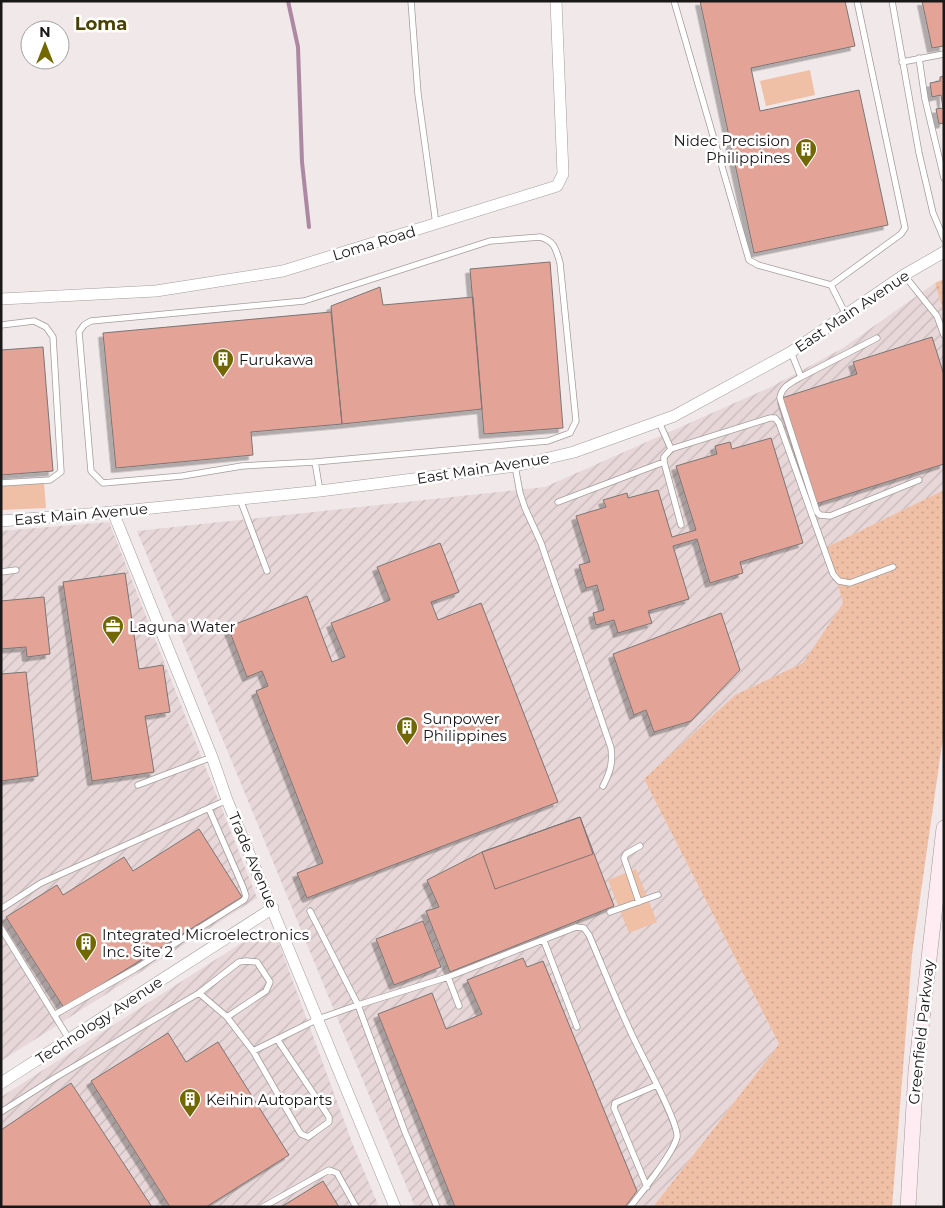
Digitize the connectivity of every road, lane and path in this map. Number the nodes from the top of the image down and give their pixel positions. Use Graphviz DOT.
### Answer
graph roads {
  1 [pos="411,1"];
  2 [pos="556,1"];
  3 [pos="674,1"];
  4 [pos="857,1"];
  5 [pos="892,1"];
  6 [pos="944,54"];
  7 [pos="919,58"];
  8 [pos="902,62"];
  9 [pos="944,178"];
  10 [pos="436,224"];
  11 [pos="944,239"];
  12 [pos="944,252"];
  13 [pos="904,275"];
  14 [pos="831,285"];
  15 [pos="1,299"];
  16 [pos="846,315"];
  17 [pos="1,325"];
  18 [pos="944,335"];
  19 [pos="877,338"];
  20 [pos="791,352"];
  21 [pos="801,377"];
  22 [pos="659,422"];
  23 [pos="671,449"];
  24 [pos="315,462"];
  25 [pos="664,462"];
  26 [pos="515,466"];
  27 [pos="920,480"];
  28 [pos="1,483"];
  29 [pos="320,491"];
  30 [pos="240,499"];
  31 [pos="558,502"];
  32 [pos="113,512"];
  33 [pos="1,521"];
  34 [pos="681,525"];
  35 [pos="894,567"];
  36 [pos="16,570"];
  37 [pos="266,571"];
  38 [pos="1,572"];
  39 [pos="212,757"];
  40 [pos="138,784"];
  41 [pos="604,786"];
  42 [pos="228,800"];
  43 [pos="209,809"];
  44 [pos="944,828"];
  45 [pos="640,846"];
  46 [pos="658,895"];
  47 [pos="640,902"];
  48 [pos="273,908"];
  49 [pos="1,909"];
  50 [pos="310,911"];
  51 [pos="610,912"];
  52 [pos="1,928"];
  53 [pos="544,940"];
  54 [pos="448,977"];
  55 [pos="200,993"];
  56 [pos="358,1006"];
  57 [pos="459,1006"];
  58 [pos="54,1015"];
  59 [pos="227,1017"];
  60 [pos="318,1019"];
  61 [pos="578,1027"];
  62 [pos="69,1039"];
  63 [pos="277,1039"];
  64 [pos="253,1051"];
  65 [pos="1,1083"];
  66 [pos="657,1085"];
  67 [pos="1,1112"];
  68 [pos="647,1187"];
  69 [pos="263,1207"];
  70 [pos="356,1207"];
  71 [pos="395,1207"];
  72 [pos="437,1207"];
  73 [pos="630,1207"];
  74 [pos="908,1207"];
  1 -- 10 [label="lane"];
  2 -- 10 [label="street, Loma Road"];
  3 -- 14 [label="lane"];
  4 -- 14 [label="lane"];
  5 -- 8 [label="lane"];
  6 -- 7 [label="lane"];
  7 -- 8 [label="lane"];
  7 -- 9 [label="lane"];
  8 -- 11 [label="lane"];
  10 -- 15 [label="street, Loma Road"];
  12 -- 13 [label="street, East Main Avenue"];
  13 -- 16 [label="street, East Main Avenue"];
  13 -- 18 [label="lane"];
  14 -- 16 [label="lane"];
  16 -- 20 [label="street, East Main Avenue"];
  17 -- 28 [label="lane"];
  19 -- 21 [label="lane"];
  20 -- 21 [label="lane"];
  20 -- 22 [label="street, East Main Avenue"];
  21 -- 27 [label="lane"];
  22 -- 23 [label="lane"];
  22 -- 26 [label="street, East Main Avenue"];
  23 -- 25 [label="lane"];
  23 -- 35 [label="lane"];
  24 -- 24 [label="lane"];
  24 -- 29 [label="lane"];
  25 -- 31 [label="lane"];
  25 -- 34 [label="lane"];
  26 -- 29 [label="street, East Main Avenue"];
  26 -- 41 [label="lane"];
  29 -- 30 [label="street, East Main Avenue"];
  30 -- 32 [label="street, East Main Avenue"];
  30 -- 37 [label="lane"];
  32 -- 33 [label="street, East Main Avenue"];
  32 -- 39 [label="street, Trade Avenue"];
  36 -- 38 [label="lane"];
  39 -- 40 [label="lane"];
  39 -- 42 [label="street, Trade Avenue"];
  42 -- 43 [label="lane"];
  42 -- 48 [label="street, Trade Avenue"];
  43 -- 49 [label="lane"];
  43 -- 58 [label="lane"];
  44 -- 74 [label="main road, Greenfield Parkway"];
  45 -- 47 [label="lane"];
  46 -- 47 [label="lane"];
  47 -- 51 [label="lane"];
  48 -- 60 [label="street, Trade Avenue"];
  48 -- 62 [label="street, Technology Avenue"];
  50 -- 56 [label="lane"];
  52 -- 58 [label="lane"];
  53 -- 54 [label="lane"];
  53 -- 61 [label="lane"];
  53 -- 66 [label="lane"];
  54 -- 56 [label="lane"];
  54 -- 57 [label="lane"];
  55 -- 59 [label="lane"];
  55 -- 59 [label="lane"];
  55 -- 67 [label="lane"];
  56 -- 60 [label="lane"];
  56 -- 72 [label="lane"];
  58 -- 62 [label="lane"];
  59 -- 64 [label="lane"];
  60 -- 63 [label="lane"];
  60 -- 71 [label="street, Trade Avenue"];
  62 -- 65 [label="street, Technology Avenue"];
  63 -- 64 [label="lane"];
  63 -- 64 [label="lane"];
  66 -- 68 [label="lane"];
  66 -- 68 [label="lane"];
  68 -- 73 [label="lane"];
  69 -- 70 [label="lane"];
}
